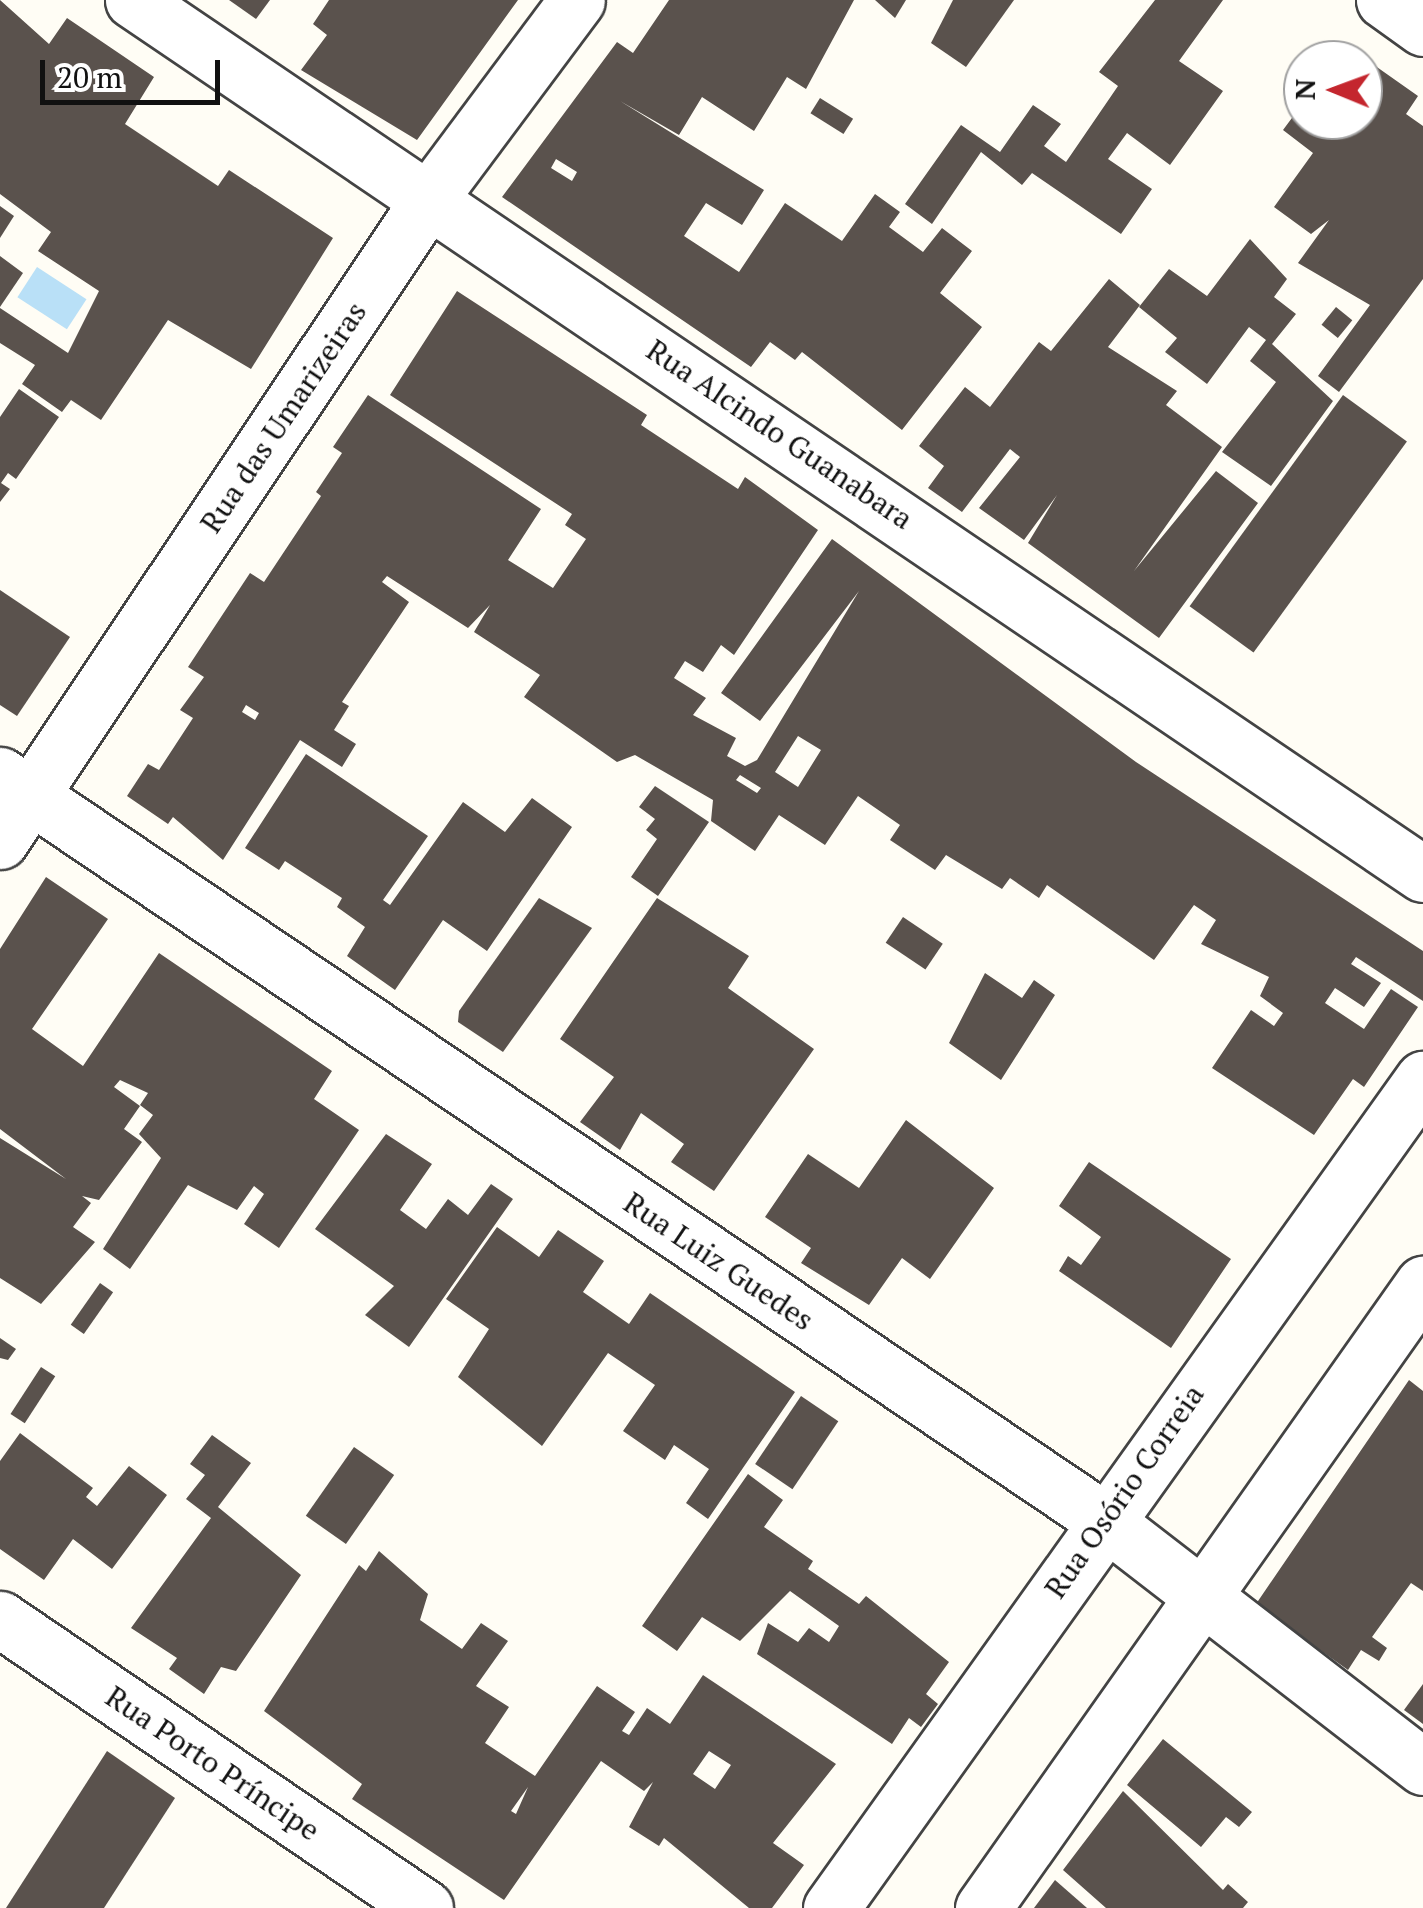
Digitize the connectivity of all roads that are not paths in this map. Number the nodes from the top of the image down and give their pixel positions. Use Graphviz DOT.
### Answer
graph roads {
  1 [pos="133,0"];
  2 [pos="577,0"];
  3 [pos="1384,0"];
  4 [pos="1423,28"];
  5 [pos="432,196"];
  6 [pos="15,785"];
  7 [pos="0,841"];
  8 [pos="1423,874"];
  9 [pos="1423,1079"];
  10 [pos="1423,1284"];
  11 [pos="1101,1518"];
  12 [pos="1200,1599"];
  13 [pos="0,1619"];
  14 [pos="1423,1767"];
  15 [pos="425,1908"];
  16 [pos="831,1908"];
  17 [pos="983,1908"];
  1 -- 5 [label="street, Rua Alcindo Guanabara"];
  2 -- 5 [label="street, Rua das Umarizeiras"];
  3 -- 4 [label="street"];
  5 -- 6 [label="street, Rua das Umarizeiras"];
  5 -- 8 [label="street, Rua Alcindo Guanabara"];
  6 -- 7 [label="street, Rua das Umarizeiras"];
  6 -- 11 [label="street, Rua Luiz Guedes"];
  9 -- 11 [label="street, Rua Osório Correia"];
  10 -- 12 [label="street"];
  11 -- 12 [label="street, Rua Luiz Guedes"];
  11 -- 16 [label="street, Rua Osório Correia"];
  12 -- 14 [label="street, Rua Luiz Guedes"];
  12 -- 17 [label="street"];
  13 -- 15 [label="street, Rua Porto Príncipe"];
}
